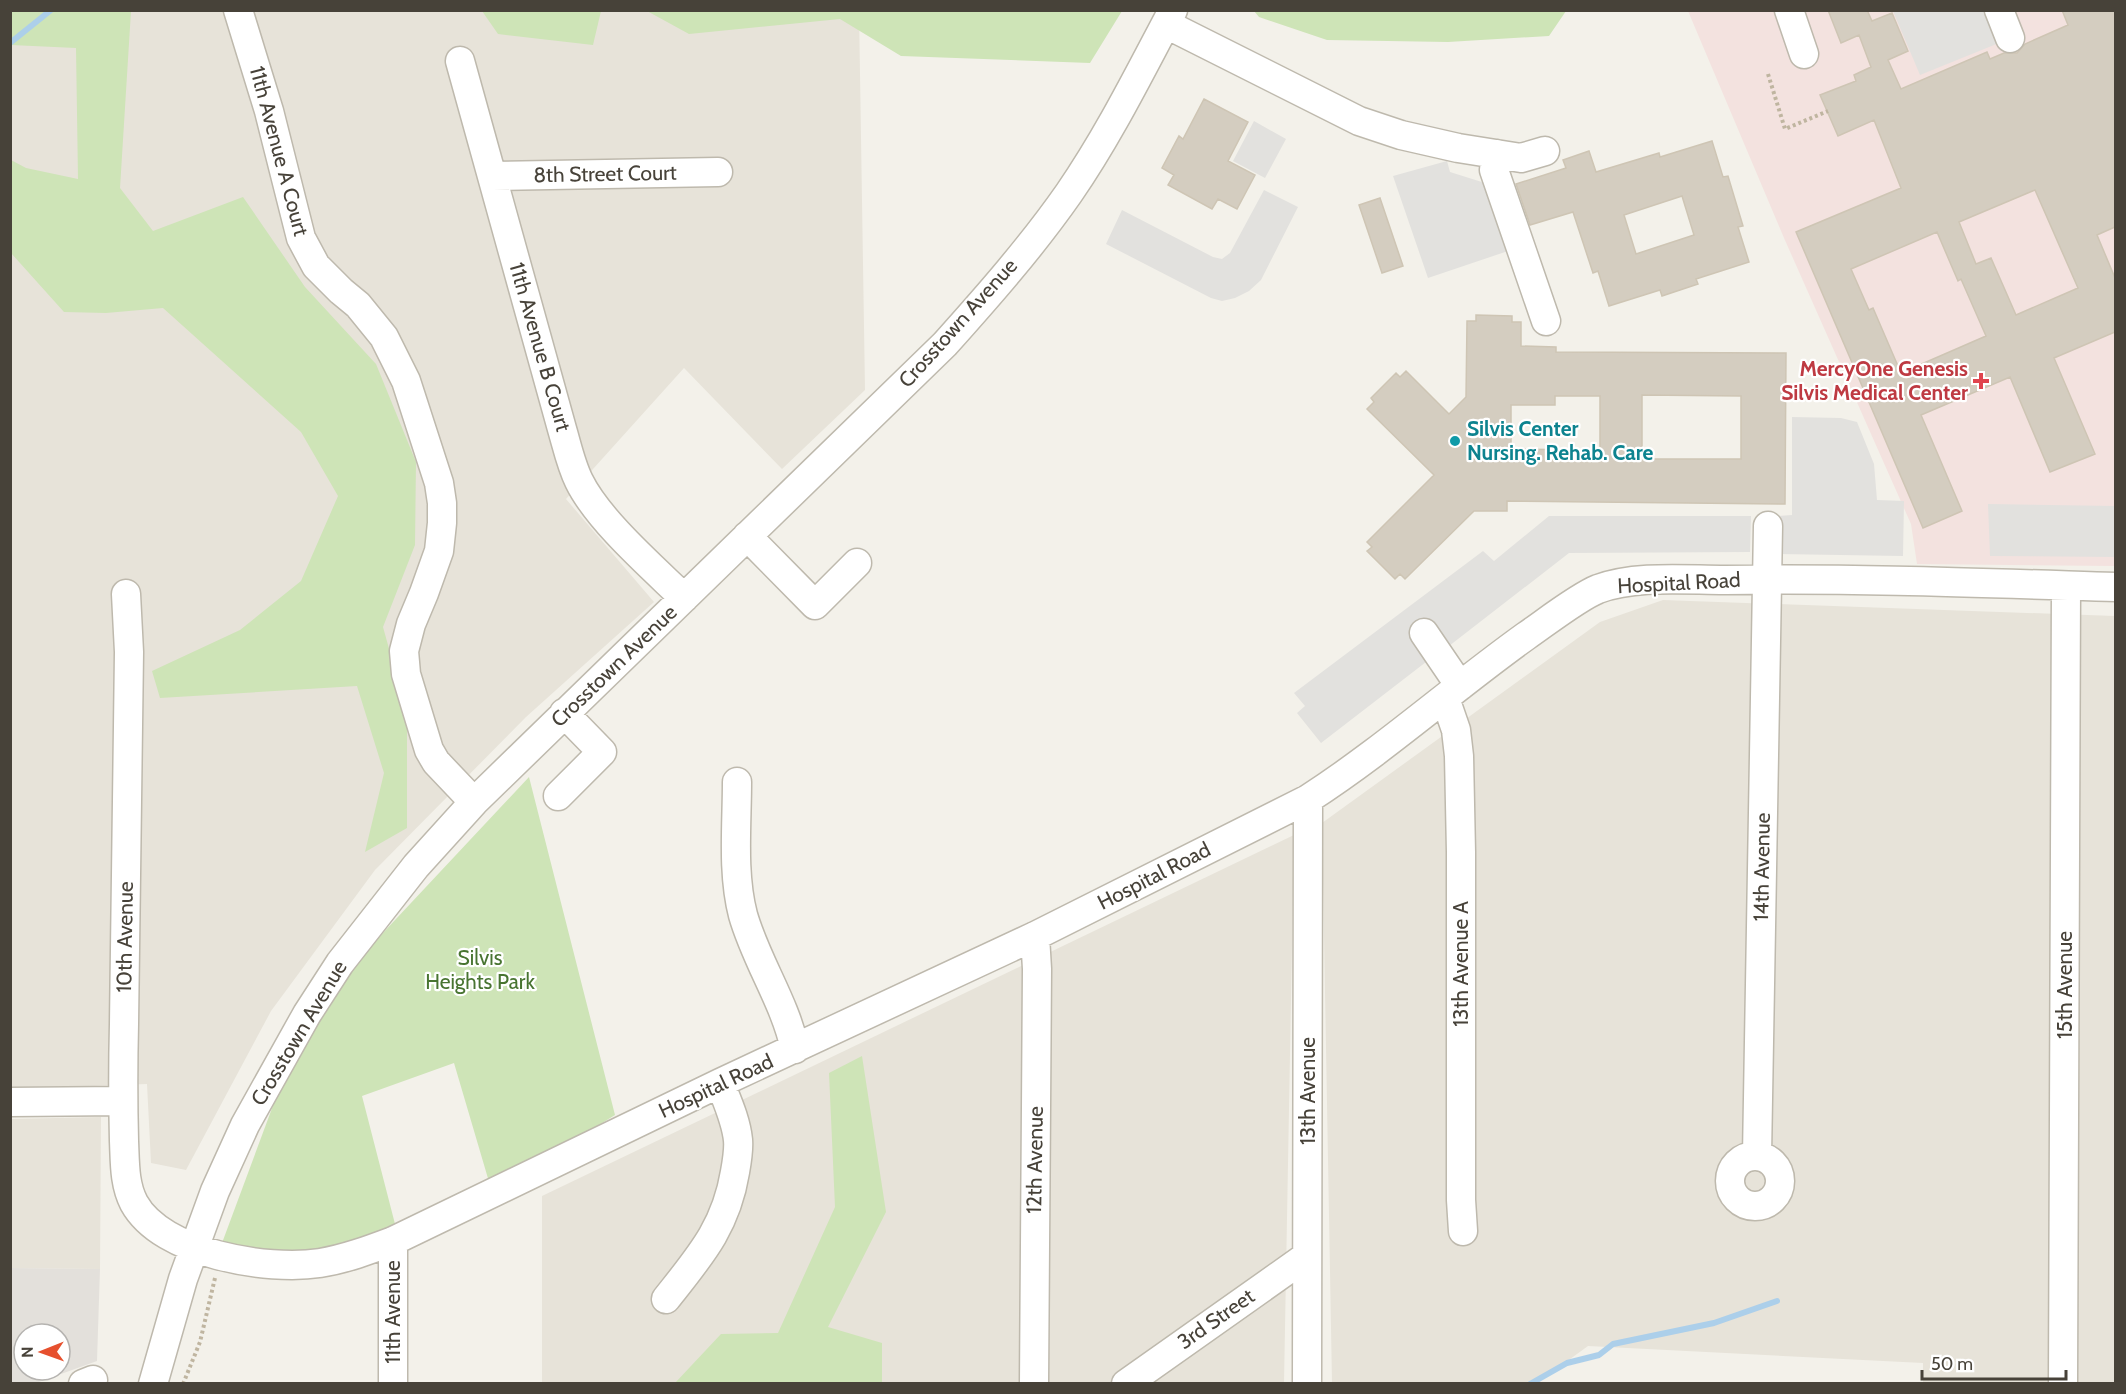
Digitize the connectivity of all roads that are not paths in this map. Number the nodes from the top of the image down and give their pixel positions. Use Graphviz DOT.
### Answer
graph roads {
  1 [pos="238,10"];
  2 [pos="1789,10"];
  3 [pos="1999,10"];
  4 [pos="1170,17"];
  5 [pos="2010,38"];
  6 [pos="1804,54"];
  7 [pos="460,61"];
  8 [pos="1545,152"];
  9 [pos="1496,154"];
  10 [pos="718,172"];
  11 [pos="492,176"];
  12 [pos="1546,321"];
  13 [pos="1768,526"];
  14 [pos="747,536"];
  15 [pos="857,563"];
  16 [pos="1767,579"];
  17 [pos="2066,586"];
  18 [pos="2115,588"];
  19 [pos="126,594"];
  20 [pos="684,598"];
  21 [pos="1424,633"];
  22 [pos="1453,692"];
  23 [pos="564,713"];
  24 [pos="737,782"];
  25 [pos="558,796"];
  26 [pos="1308,799"];
  27 [pos="474,802"];
  28 [pos="1035,936"];
  29 [pos="795,1049"];
  30 [pos="720,1083"];
  31 [pos="123,1101"];
  32 [pos="10,1102"];
  33 [pos="1757,1156"];
  34 [pos="1463,1231"];
  35 [pos="393,1241"];
  36 [pos="195,1248"];
  37 [pos="1307,1256"];
  38 [pos="666,1299"];
  39 [pos="153,1383"];
  40 [pos="393,1383"];
  41 [pos="1034,1383"];
  42 [pos="1126,1383"];
  43 [pos="1308,1383"];
  44 [pos="2063,1383"];
  1 -- 27 [label="street, 11th Avenue A Court"];
  2 -- 6 [label="street"];
  3 -- 5 [label="street"];
  4 -- 9 [label="street"];
  4 -- 14 [label="street, Crosstown Avenue"];
  7 -- 11 [label="street, 11th Avenue B Court"];
  8 -- 9 [label="street"];
  9 -- 12 [label="street"];
  10 -- 11 [label="street, 8th Street Court"];
  11 -- 20 [label="street, 11th Avenue B Court"];
  13 -- 16 [label="street, 14th Avenue"];
  14 -- 15 [label="street"];
  14 -- 20 [label="street, Crosstown Avenue"];
  16 -- 17 [label="street, Hospital Road"];
  16 -- 22 [label="street, Hospital Road"];
  16 -- 33 [label="street, 14th Avenue"];
  17 -- 18 [label="street, Hospital Road"];
  17 -- 44 [label="street, 15th Avenue"];
  19 -- 31 [label="street, 10th Avenue"];
  20 -- 23 [label="street, Crosstown Avenue"];
  21 -- 22 [label="street, 13th Avenue A"];
  22 -- 26 [label="street, Hospital Road"];
  22 -- 34 [label="street, 13th Avenue A"];
  23 -- 25 [label="street"];
  23 -- 27 [label="street, Crosstown Avenue"];
  24 -- 29 [label="street"];
  26 -- 28 [label="street, Hospital Road"];
  26 -- 37 [label="street, 13th Avenue"];
  27 -- 36 [label="street, Crosstown Avenue"];
  28 -- 29 [label="street, Hospital Road"];
  28 -- 41 [label="street, 12th Avenue"];
  29 -- 30 [label="street, Hospital Road"];
  30 -- 35 [label="street, Hospital Road"];
  30 -- 38 [label="street"];
  31 -- 32 [label="street"];
  31 -- 36 [label="street, 10th Avenue"];
  35 -- 36 [label="street, Hospital Road"];
  35 -- 40 [label="street, 11th Avenue"];
  36 -- 39 [label="street, Crosstown Avenue"];
  37 -- 42 [label="street, 3rd Street"];
  37 -- 43 [label="street, 13th Avenue"];
}
